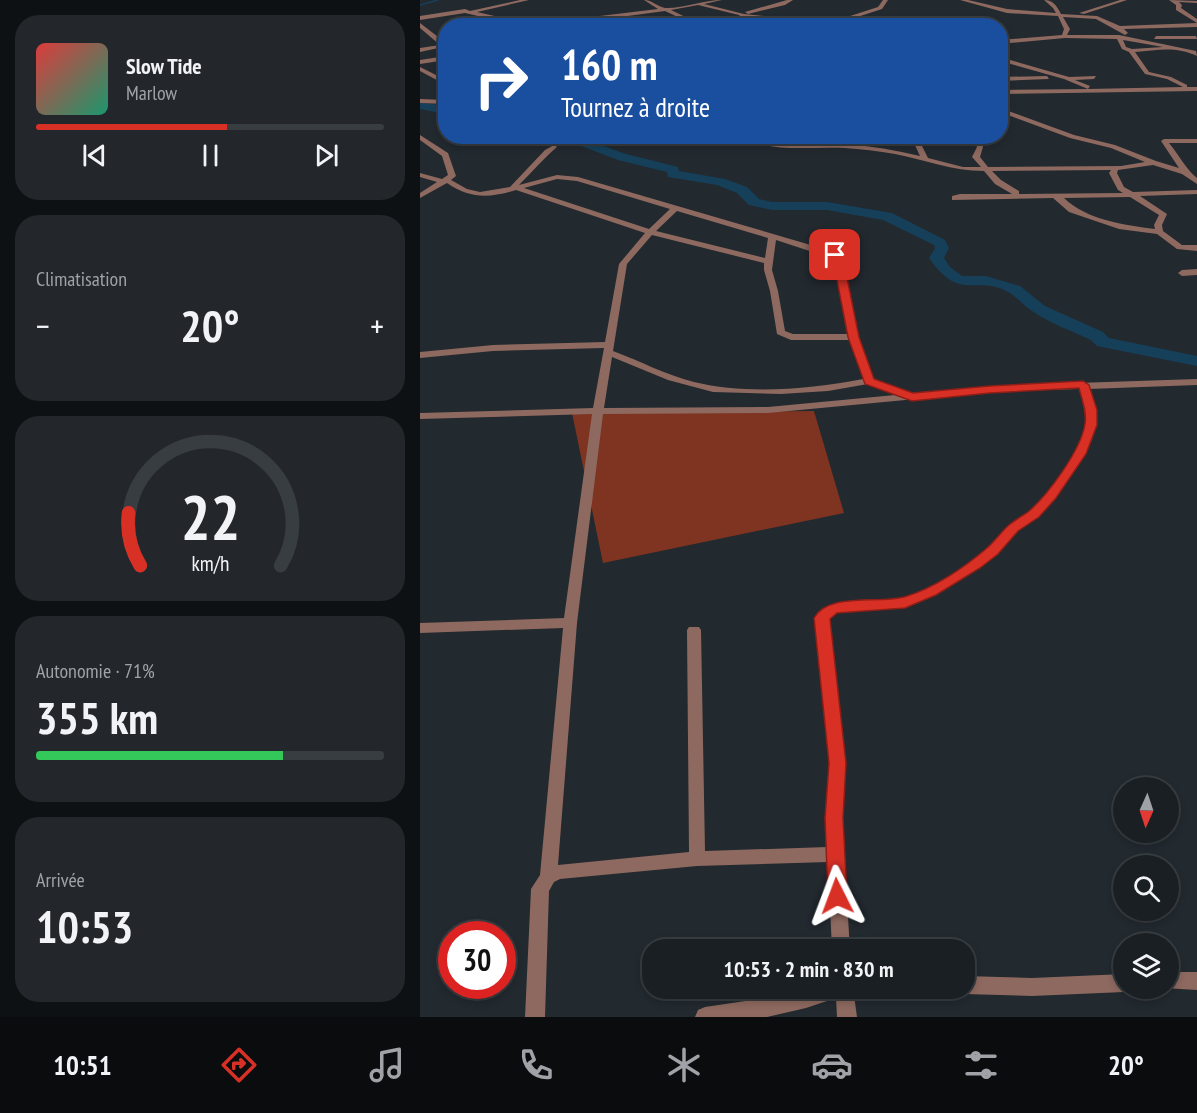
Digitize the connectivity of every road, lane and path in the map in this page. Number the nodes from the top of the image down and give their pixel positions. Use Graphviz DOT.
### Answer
graph roads {
  1 [pos="527,0"];
  2 [pos="646,0"];
  3 [pos="691,0"];
  4 [pos="720,0"];
  5 [pos="791,0"];
  6 [pos="886,0"];
  7 [pos="962,0"];
  8 [pos="1046,0"];
  9 [pos="1125,0"];
  10 [pos="1167,0"];
  11 [pos="1175,1"];
  12 [pos="1196,1"];
  13 [pos="698,4"];
  14 [pos="783,4"];
  15 [pos="1055,7"];
  16 [pos="665,10"];
  17 [pos="471,12"];
  18 [pos="1079,13"];
  19 [pos="1061,14"];
  20 [pos="742,15"];
  21 [pos="420,18"];
  22 [pos="488,18"];
  23 [pos="595,18"];
  24 [pos="685,18"];
  25 [pos="745,18"];
  26 [pos="768,18"];
  27 [pos="786,18"];
  28 [pos="849,18"];
  29 [pos="1197,21"];
  30 [pos="420,26"];
  31 [pos="1197,26"];
  32 [pos="1119,28"];
  33 [pos="1064,37"];
  34 [pos="1119,37"];
  35 [pos="1138,38"];
  36 [pos="1197,38"];
  37 [pos="438,40"];
  38 [pos="1008,41"];
  39 [pos="438,47"];
  40 [pos="1176,48"];
  41 [pos="1190,49"];
  42 [pos="420,50"];
  43 [pos="1131,51"];
  44 [pos="1197,54"];
  45 [pos="438,59"];
  46 [pos="420,62"];
  47 [pos="1008,64"];
  48 [pos="420,69"];
  49 [pos="437,71"];
  50 [pos="428,73"];
  51 [pos="438,77"];
  52 [pos="1094,77"];
  53 [pos="1008,78"];
  54 [pos="1066,78"];
  55 [pos="1194,88"];
  56 [pos="1093,90"];
  57 [pos="1008,93"];
  58 [pos="420,101"];
  59 [pos="438,102"];
  60 [pos="1008,113"];
  61 [pos="420,137"];
  62 [pos="1197,141"];
  63 [pos="765,144"];
  64 [pos="856,144"];
  65 [pos="918,144"];
  66 [pos="979,144"];
  67 [pos="554,147"];
  68 [pos="859,148"];
  69 [pos="924,158"];
  70 [pos="1153,163"];
  71 [pos="1116,168"];
  72 [pos="988,169"];
  73 [pos="1197,169"];
  74 [pos="1184,170"];
  75 [pos="420,175"];
  76 [pos="446,181"];
  77 [pos="1197,183"];
  78 [pos="513,189"];
  79 [pos="1197,192"];
  80 [pos="1131,194"];
  81 [pos="1019,195"];
  82 [pos="1052,195"];
  83 [pos="420,196"];
  84 [pos="956,198"];
  85 [pos="675,208"];
  86 [pos="650,232"];
  87 [pos="1159,232"];
  88 [pos="772,236"];
  89 [pos="1197,248"];
  90 [pos="768,262"];
  91 [pos="1197,272"];
  92 [pos="1182,273"];
  93 [pos="854,337"];
  94 [pos="608,348"];
  95 [pos="420,355"];
  96 [pos="869,381"];
  97 [pos="1197,382"];
  98 [pos="1083,385"];
  99 [pos="912,397"];
  100 [pos="598,411"];
  101 [pos="420,416"];
  102 [pos="570,623"];
  103 [pos="420,628"];
  104 [pos="694,630"];
  105 [pos="835,854"];
  106 [pos="697,859"];
  107 [pos="548,877"];
  108 [pos="840,939"];
  109 [pos="1179,981"];
  110 [pos="1197,981"];
  111 [pos="1113,983"];
  112 [pos="975,985"];
  113 [pos="805,999"];
  114 [pos="844,999"];
  115 [pos="536,1017"];
  116 [pos="705,1017"];
  117 [pos="847,1017"];
  1 -- 17 [label="street"];
  2 -- 16 [label="street"];
  3 -- 13 [label="street"];
  4 -- 13 [label="street"];
  5 -- 14 [label="street"];
  6 -- 28 [label="street"];
  7 -- 19 [label="street"];
  8 -- 15 [label="street"];
  9 -- 18 [label="street"];
  10 -- 11 [label="street"];
  11 -- 12 [label="street"];
  11 -- 29 [label="street"];
  13 -- 16 [label="street"];
  13 -- 20 [label="street"];
  14 -- 20 [label="street"];
  14 -- 27 [label="street"];
  15 -- 18 [label="street"];
  15 -- 19 [label="street"];
  16 -- 23 [label="street"];
  16 -- 24 [label="street"];
  17 -- 21 [label="street"];
  17 -- 22 [label="street"];
  18 -- 19 [label="street"];
  19 -- 32 [label="street"];
  19 -- 33 [label="street"];
  20 -- 25 [label="street"];
  20 -- 26 [label="street"];
  30 -- 37 [label="street"];
  31 -- 32 [label="street"];
  32 -- 35 [label="street"];
  33 -- 34 [label="street"];
  33 -- 38 [label="street"];
  34 -- 35 [label="street"];
  34 -- 43 [label="street"];
  35 -- 36 [label="street"];
  35 -- 40 [label="street"];
  36 -- 41 [label="street"];
  39 -- 42 [label="street"];
  40 -- 41 [label="street"];
  40 -- 43 [label="street"];
  41 -- 44 [label="street"];
  43 -- 55 [label="street"];
  45 -- 46 [label="street"];
  47 -- 54 [label="street"];
  48 -- 50 [label="street"];
  49 -- 50 [label="street"];
  50 -- 51 [label="street"];
  52 -- 54 [label="street"];
  53 -- 54 [label="street"];
  54 -- 56 [label="street"];
  55 -- 56 [label="street"];
  56 -- 57 [label="street"];
  58 -- 59 [label="street"];
  60 -- 70 [label="street"];
  61 -- 76 [label="street"];
  62 -- 74 [label="street"];
  63 -- 68 [label="street"];
  64 -- 68 [label="street"];
  65 -- 69 [label="street"];
  66 -- 72 [label="street"];
  67 -- 78 [label="street"];
  68 -- 69 [label="street"];
  69 -- 72 [label="street"];
  70 -- 71 [label="street"];
  70 -- 74 [label="street"];
  71 -- 72 [label="street"];
  71 -- 80 [label="street"];
  72 -- 81 [label="street"];
  73 -- 74 [label="street"];
  74 -- 77 [label="street"];
  75 -- 76 [label="street"];
  76 -- 78 [label="street"];
  76 -- 83 [label="street"];
  78 -- 85 [label="street"];
  78 -- 86 [label="street"];
  79 -- 80 [label="street"];
  80 -- 82 [label="street"];
  80 -- 87 [label="street"];
  81 -- 82 [label="street"];
  81 -- 84 [label="street"];
  82 -- 87 [label="street"];
  85 -- 86 [label="street"];
  85 -- 88 [label="street"];
  86 -- 90 [label="street"];
  86 -- 94 [label="street"];
  87 -- 89 [label="street"];
  88 -- 90 [label="street"];
  88 -- 93 [label="street"];
  90 -- 93 [label="street"];
  91 -- 92 [label="street"];
  93 -- 96 [label="street"];
  94 -- 95 [label="street"];
  94 -- 96 [label="street"];
  94 -- 100 [label="street"];
  96 -- 99 [label="street"];
  97 -- 98 [label="street"];
  98 -- 99 [label="street"];
  98 -- 105 [label="street"];
  99 -- 100 [label="street"];
  100 -- 101 [label="street"];
  100 -- 102 [label="street"];
  102 -- 103 [label="street"];
  102 -- 107 [label="street"];
  104 -- 106 [label="street"];
  105 -- 106 [label="street"];
  105 -- 108 [label="street"];
  106 -- 107 [label="street"];
  107 -- 115 [label="street"];
  109 -- 110 [label="street"];
  111 -- 112 [label="street"];
  113 -- 116 [label="street"];
  114 -- 117 [label="street"];
}
